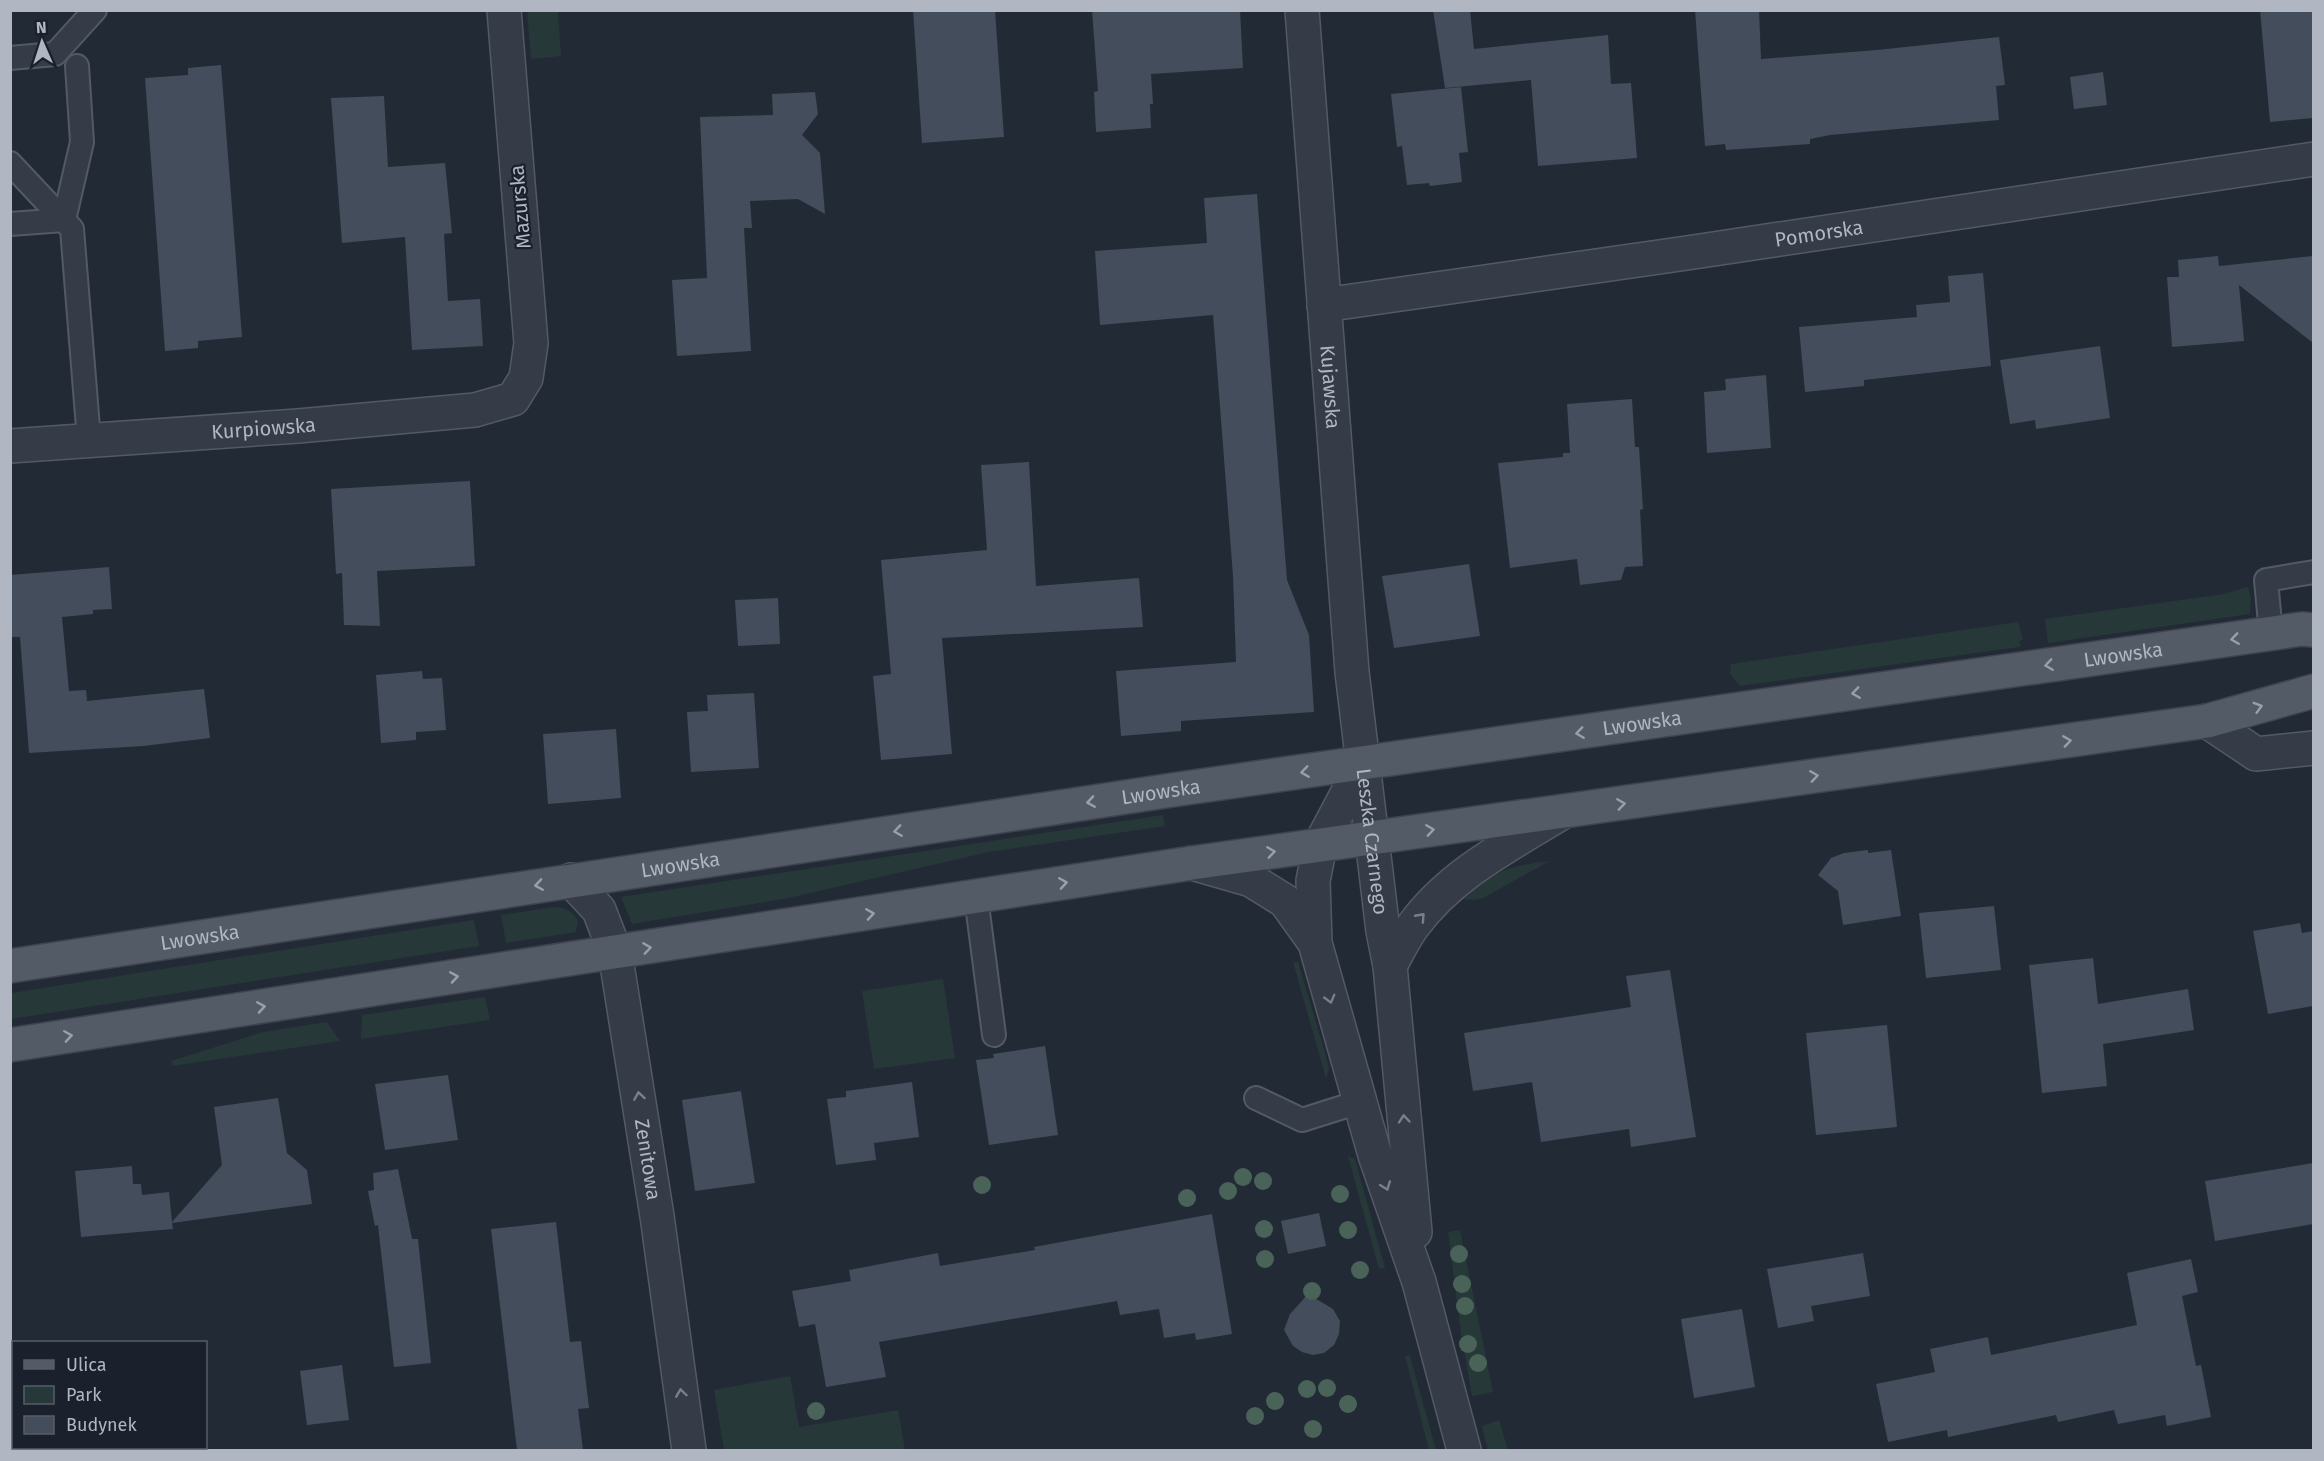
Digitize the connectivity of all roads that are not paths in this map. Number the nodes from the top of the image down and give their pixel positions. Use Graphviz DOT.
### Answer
graph roads {
  1 [pos="95,10"];
  2 [pos="504,10"];
  3 [pos="1302,10"];
  4 [pos="10,58"];
  5 [pos="77,66"];
  6 [pos="2313,159"];
  7 [pos="10,163"];
  8 [pos="64,220"];
  9 [pos="10,224"];
  10 [pos="1324,305"];
  11 [pos="513,399"];
  12 [pos="89,440"];
  13 [pos="10,446"];
  14 [pos="2313,572"];
  15 [pos="2313,630"];
  16 [pos="2271,634"];
  17 [pos="2313,691"];
  18 [pos="2208,721"];
  19 [pos="2313,748"];
  20 [pos="1363,764"];
  21 [pos="1563,812"];
  22 [pos="1372,838"];
  23 [pos="1320,845"];
  24 [pos="1192,863"];
  25 [pos="571,880"];
  26 [pos="976,897"];
  27 [pos="1315,943"];
  28 [pos="615,952"];
  29 [pos="10,966"];
  30 [pos="1390,966"];
  31 [pos="994,1035"];
  32 [pos="10,1045"];
  33 [pos="1256,1098"];
  34 [pos="1359,1102"];
  35 [pos="1419,1282"];
  36 [pos="689,1450"];
  37 [pos="1464,1450"];
  1 -- 4 [label="lane"];
  2 -- 11 [label="street, Mazurska"];
  3 -- 10 [label="street, Kujawska"];
  5 -- 8 [label="lane"];
  6 -- 10 [label="street, Pomorska"];
  7 -- 8 [label="lane"];
  8 -- 9 [label="lane"];
  8 -- 12 [label="lane"];
  10 -- 20 [label="street, Kujawska"];
  11 -- 12 [label="street, Kurpiowska"];
  12 -- 13 [label="street, Kurpiowska"];
  14 -- 16 [label="lane"];
  15 -- 16 [label="main road, Lwowska"];
  16 -- 20 [label="main road, Lwowska, one-way"];
  18 -- 17 [label="main road, one-way"];
  18 -- 19 [label="street"];
  21 -- 18 [label="main road, one-way"];
  20 -- 22 [label="street, Leszka Czarnego"];
  20 -- 23 [label="street, Leszka Czarnego"];
  20 -- 25 [label="main road, Lwowska, one-way"];
  22 -- 21 [label="main road, one-way"];
  30 -- 21 [label="street, one-way"];
  22 -- 23 [label="main road"];
  22 -- 30 [label="street, Leszka Czarnego"];
  24 -- 23 [label="main road, one-way"];
  23 -- 27 [label="street, Leszka Czarnego"];
  26 -- 24 [label="main road, one-way"];
  24 -- 27 [label="street"];
  25 -- 28 [label="street, Zenitowa"];
  25 -- 29 [label="main road, Lwowska, one-way"];
  28 -- 26 [label="main road, one-way"];
  26 -- 31 [label="lane"];
  27 -- 34 [label="street, Leszka Czarnego, one-way"];
  32 -- 28 [label="main road, one-way"];
  36 -- 28 [label="street, Zenitowa, one-way"];
  35 -- 30 [label="street, Leszka Czarnego, one-way"];
  33 -- 34 [label="lane"];
  34 -- 35 [label="street, Leszka Czarnego, one-way"];
  35 -- 37 [label="street, Leszka Czarnego"];
}
